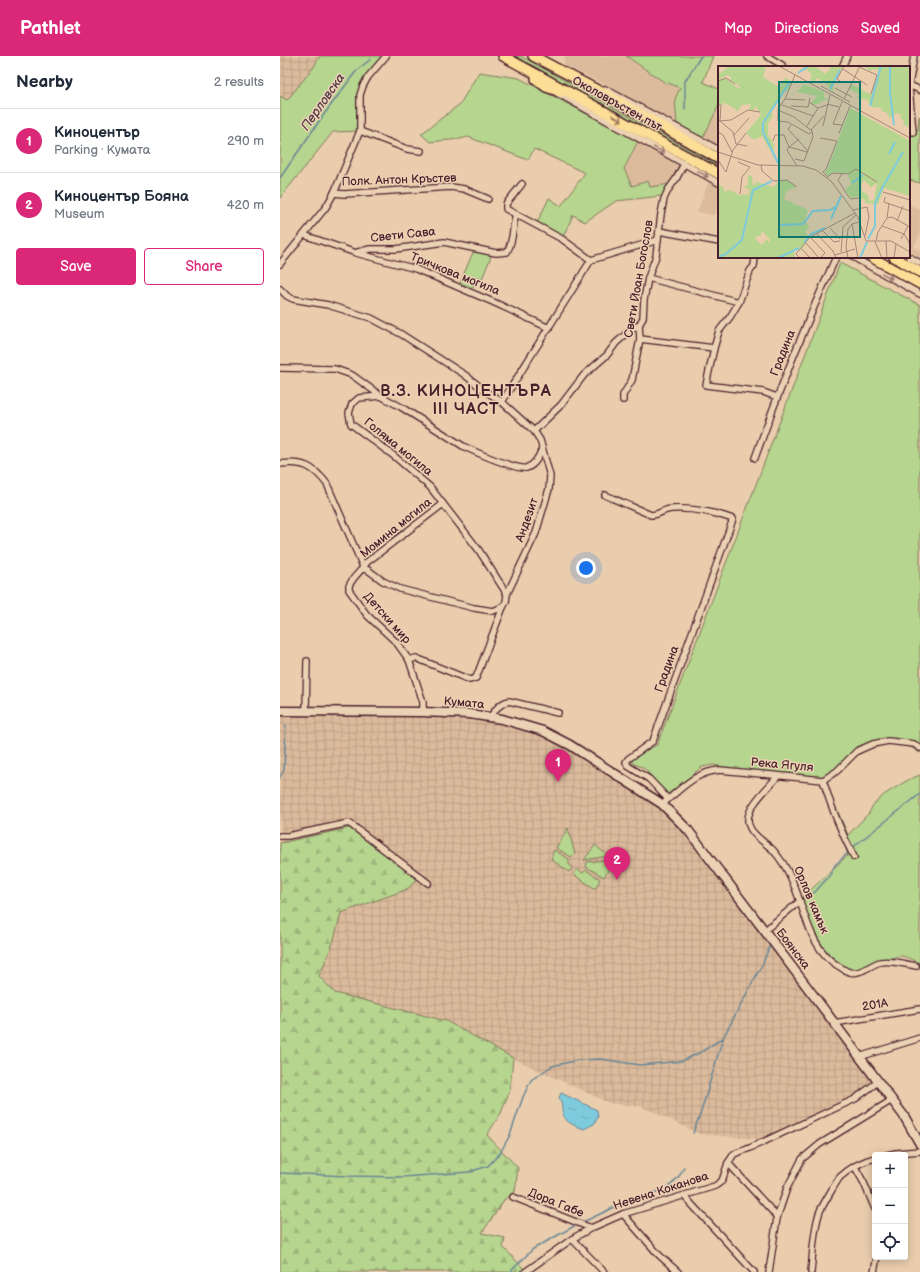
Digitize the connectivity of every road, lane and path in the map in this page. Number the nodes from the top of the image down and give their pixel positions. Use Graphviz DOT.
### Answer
graph roads {
  1 [pos="386,56"];
  2 [pos="503,56"];
  3 [pos="533,56"];
  4 [pos="767,56"];
  5 [pos="847,56"];
  6 [pos="914,56"];
  7 [pos="920,59"];
  8 [pos="545,62"];
  9 [pos="518,64"];
  10 [pos="782,65"];
  11 [pos="842,66"];
  12 [pos="910,80"];
  13 [pos="910,86"];
  14 [pos="546,88"];
  15 [pos="920,90"];
  16 [pos="910,96"];
  17 [pos="583,100"];
  18 [pos="631,109"];
  19 [pos="656,116"];
  20 [pos="913,125"];
  21 [pos="674,126"];
  22 [pos="920,128"];
  23 [pos="360,131"];
  24 [pos="914,132"];
  25 [pos="699,148"];
  26 [pos="718,149"];
  27 [pos="421,151"];
  28 [pos="718,158"];
  29 [pos="684,164"];
  30 [pos="718,173"];
  31 [pos="718,182"];
  32 [pos="522,184"];
  33 [pos="334,193"];
  34 [pos="488,199"];
  35 [pos="516,214"];
  36 [pos="659,231"];
  37 [pos="304,235"];
  38 [pos="658,240"];
  39 [pos="718,242"];
  40 [pos="356,253"];
  41 [pos="755,258"];
  42 [pos="836,258"];
  43 [pos="855,258"];
  44 [pos="873,258"];
  45 [pos="896,258"];
  46 [pos="905,258"];
  47 [pos="910,258"];
  48 [pos="591,260"];
  49 [pos="920,263"];
  50 [pos="280,264"];
  51 [pos="920,271"];
  52 [pos="648,278"];
  53 [pos="920,284"];
  54 [pos="280,289"];
  55 [pos="920,294"];
  56 [pos="739,302"];
  57 [pos="640,325"];
  58 [pos="549,328"];
  59 [pos="640,339"];
  60 [pos="714,348"];
  61 [pos="280,368"];
  62 [pos="381,396"];
  63 [pos="777,397"];
  64 [pos="624,400"];
  65 [pos="502,402"];
  66 [pos="534,431"];
  67 [pos="542,449"];
  68 [pos="755,458"];
  69 [pos="280,464"];
  70 [pos="605,495"];
  71 [pos="443,504"];
  72 [pos="364,569"];
  73 [pos="507,594"];
  74 [pos="503,607"];
  75 [pos="409,660"];
  76 [pos="307,661"];
  77 [pos="280,711"];
  78 [pos="306,711"];
  79 [pos="423,712"];
  80 [pos="558,714"];
  81 [pos="490,717"];
  82 [pos="920,748"];
  83 [pos="778,776"];
  84 [pos="822,780"];
  85 [pos="630,784"];
  86 [pos="665,802"];
  87 [pos="280,836"];
  88 [pos="854,857"];
  89 [pos="428,883"];
  90 [pos="800,901"];
  91 [pos="764,931"];
  92 [pos="916,966"];
  93 [pos="920,1009"];
  94 [pos="834,1023"];
  95 [pos="920,1038"];
  96 [pos="859,1057"];
  97 [pos="879,1081"];
  98 [pos="892,1100"];
  99 [pos="920,1144"];
  100 [pos="920,1151"];
  101 [pos="908,1152"];
  102 [pos="872,1159"];
  103 [pos="728,1163"];
  104 [pos="855,1167"];
  105 [pos="684,1196"];
  106 [pos="513,1197"];
  107 [pos="872,1202"];
  108 [pos="623,1214"];
  109 [pos="777,1218"];
  110 [pos="591,1228"];
  111 [pos="572,1239"];
  112 [pos="876,1260"];
  113 [pos="526,1272"];
  114 [pos="604,1272"];
  115 [pos="678,1272"];
  116 [pos="754,1272"];
  117 [pos="769,1272"];
  118 [pos="811,1272"];
  119 [pos="874,1272"];
  1 -- 23 [label="street"];
  2 -- 9 [label="highway, Околовръстен път"];
  3 -- 8 [label="highway, Околовръстен път"];
  4 -- 10 [label="street"];
  5 -- 11 [label="street"];
  6 -- 7 [label="street"];
  6 -- 12 [label="street"];
  8 -- 18 [label="highway, Околовръстен път"];
  8 -- 19 [label="street"];
  9 -- 14 [label="highway"];
  9 -- 17 [label="highway, Околовръстен път"];
  13 -- 15 [label="street"];
  14 -- 17 [label="highway"];
  14 -- 29 [label="street, one-way"];
  16 -- 20 [label="street"];
  17 -- 30 [label="highway, Околовръстен път, one-way"];
  18 -- 19 [label="highway"];
  18 -- 25 [label="highway, Околовръстен път"];
  19 -- 21 [label="street"];
  20 -- 22 [label="street"];
  20 -- 24 [label="street"];
  21 -- 25 [label="highway"];
  21 -- 26 [label="street"];
  23 -- 27 [label="street"];
  23 -- 33 [label="street"];
  25 -- 28 [label="highway, Околовръстен път"];
  29 -- 31 [label="street, one-way"];
  29 -- 36 [label="street, Свети Йоан Богослов"];
  32 -- 35 [label="street"];
  33 -- 34 [label="street, Полк. Антон Кръстев"];
  33 -- 37 [label="street"];
  35 -- 40 [label="street, Свети Сава"];
  35 -- 48 [label="street"];
  36 -- 38 [label="street, Свети Йоан Богослов"];
  36 -- 39 [label="street"];
  37 -- 40 [label="street, Тричкова могила"];
  37 -- 50 [label="street"];
  38 -- 48 [label="street"];
  38 -- 52 [label="street, Свети Йоан Богослов"];
  40 -- 58 [label="street, Тричкова могила"];
  41 -- 56 [label="street"];
  42 -- 63 [label="street, Градина"];
  43 -- 55 [label="street, one-way"];
  44 -- 53 [label="highway"];
  45 -- 51 [label="highway"];
  46 -- 51 [label="highway"];
  47 -- 49 [label="street"];
  48 -- 58 [label="street"];
  52 -- 56 [label="street"];
  52 -- 57 [label="street, Свети Йоан Богослов"];
  54 -- 65 [label="street"];
  56 -- 60 [label="street"];
  57 -- 59 [label="street, Свети Йоан Богослов"];
  57 -- 66 [label="street"];
  58 -- 65 [label="street"];
  59 -- 60 [label="street"];
  59 -- 64 [label="street, Свети Йоан Богослов"];
  60 -- 63 [label="street"];
  61 -- 62 [label="street"];
  62 -- 67 [label="street"];
  62 -- 71 [label="street, Голяма могила"];
  63 -- 68 [label="street, Градина"];
  65 -- 66 [label="street"];
  66 -- 67 [label="street"];
  67 -- 73 [label="street, Андезит"];
  69 -- 72 [label="street"];
  70 -- 86 [label="street, Градина"];
  71 -- 72 [label="street, Момина могила"];
  71 -- 73 [label="street, Голяма могила"];
  72 -- 74 [label="street"];
  72 -- 75 [label="street, Детски мир"];
  73 -- 74 [label="street"];
  74 -- 75 [label="street"];
  75 -- 79 [label="street, Детски мир"];
  76 -- 78 [label="street"];
  77 -- 78 [label="main road, Кумата"];
  78 -- 79 [label="main road, Кумата"];
  79 -- 81 [label="main road, Кумата"];
  80 -- 81 [label="street"];
  81 -- 85 [label="main road, Кумата"];
  82 -- 84 [label="street, Река Ягуля"];
  83 -- 84 [label="street, Река Ягуля"];
  83 -- 86 [label="street, Река Ягуля"];
  83 -- 90 [label="street, Орлов камък"];
  84 -- 88 [label="street"];
  85 -- 86 [label="main road, Боянска"];
  86 -- 91 [label="main road, Боянска"];
  87 -- 89 [label="street"];
  90 -- 91 [label="street"];
  90 -- 92 [label="street, Орлов камък"];
  91 -- 94 [label="main road, Боянска"];
  93 -- 94 [label="street, 201А"];
  94 -- 96 [label="main road, Боянска"];
  95 -- 96 [label="street"];
  96 -- 97 [label="main road, Боянска"];
  97 -- 98 [label="main road, Боянска"];
  97 -- 103 [label="street, Невена Коканова"];
  98 -- 99 [label="main road, Боянска"];
  98 -- 109 [label="street"];
  100 -- 101 [label="street"];
  102 -- 104 [label="street"];
  103 -- 105 [label="street, Невена Коканова"];
  103 -- 109 [label="street"];
  104 -- 107 [label="street"];
  104 -- 118 [label="street"];
  105 -- 108 [label="street, Невена Коканова"];
  105 -- 116 [label="street"];
  106 -- 110 [label="street, Дора Габе"];
  108 -- 110 [label="street, Невена Коканова"];
  108 -- 115 [label="street"];
  109 -- 117 [label="street"];
  110 -- 111 [label="street, Невена Коканова"];
  111 -- 113 [label="street, Невена Коканова"];
  111 -- 114 [label="street"];
  112 -- 119 [label="street"];
}
